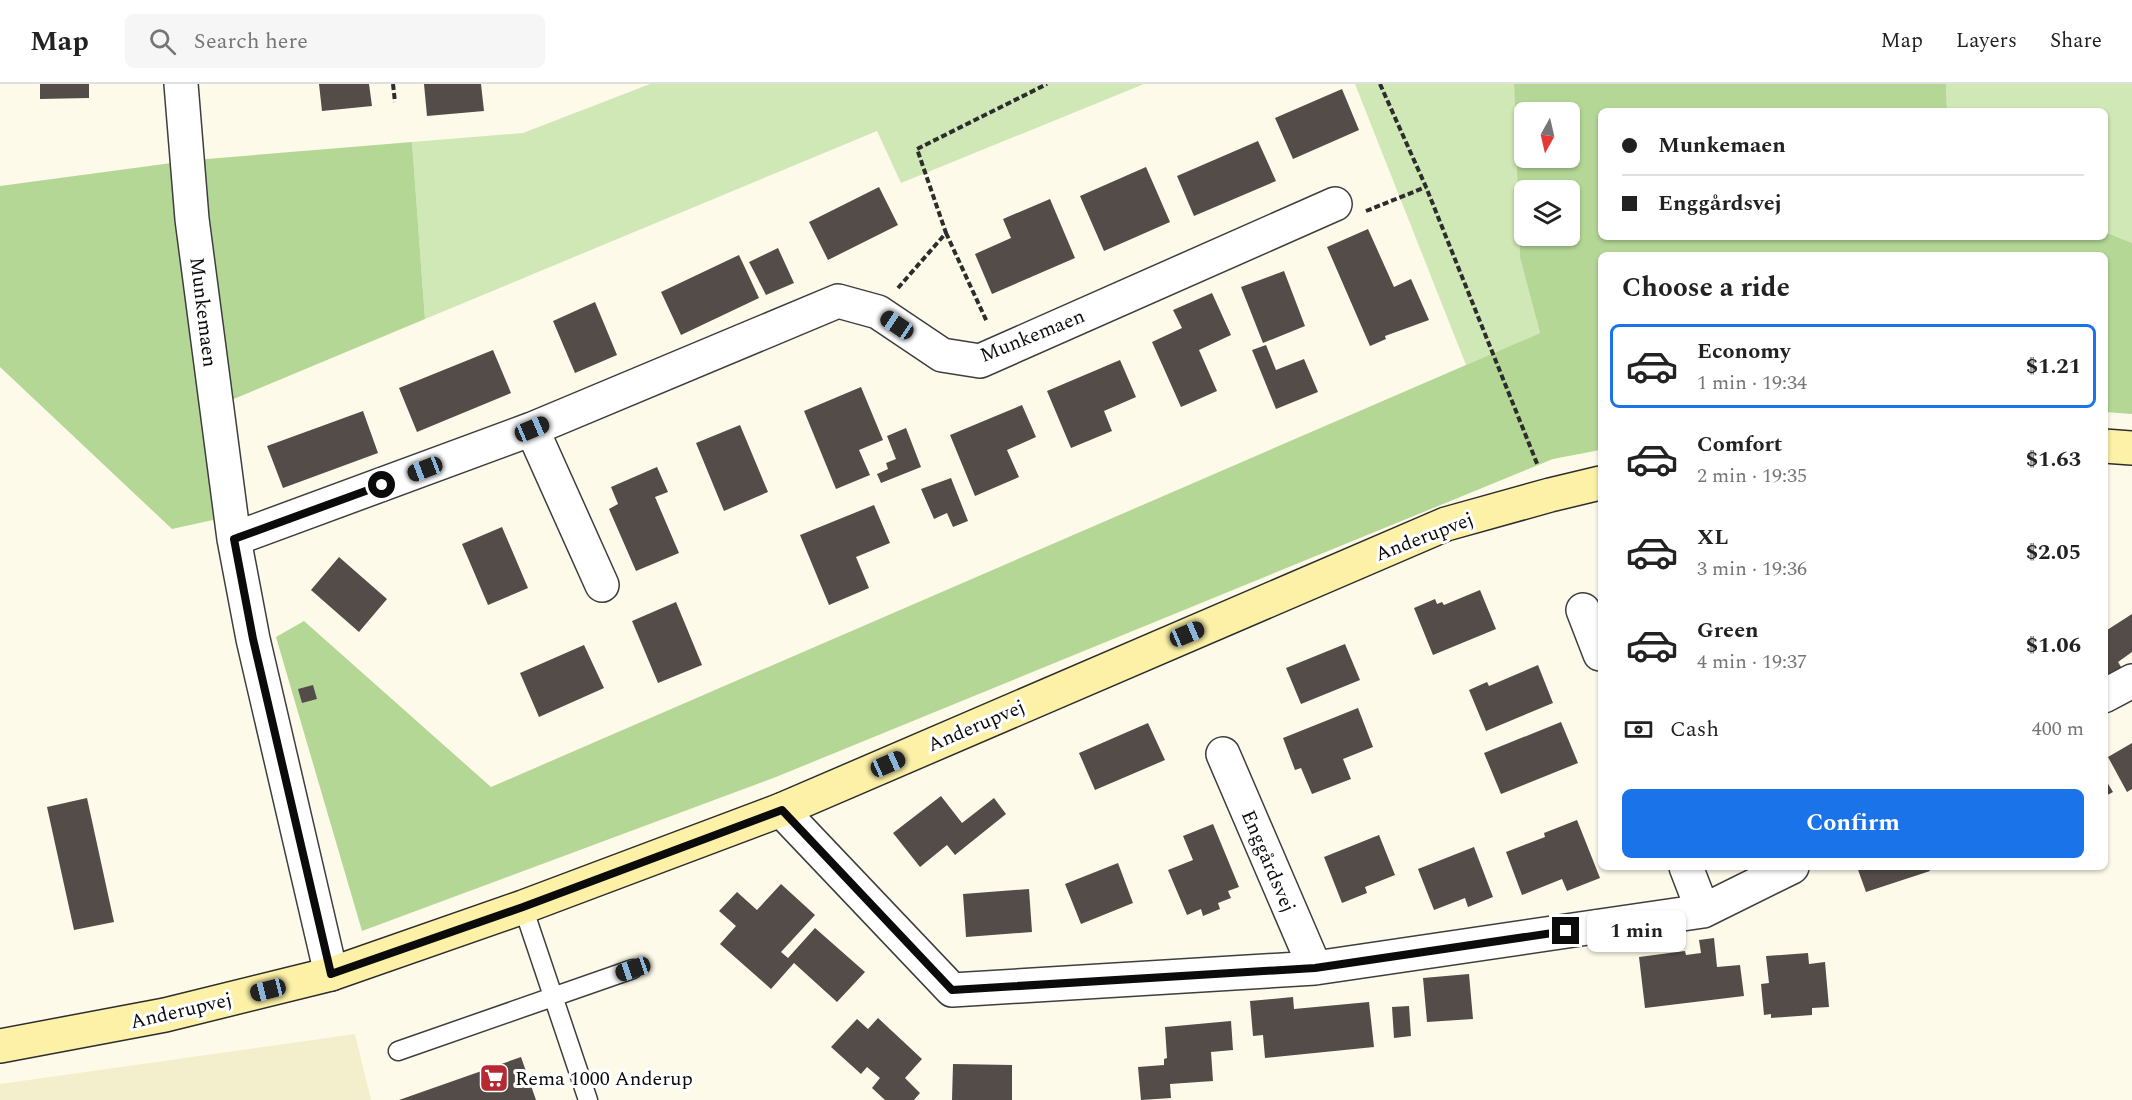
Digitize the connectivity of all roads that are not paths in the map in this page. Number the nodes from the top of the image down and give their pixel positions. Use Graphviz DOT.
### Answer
graph roads {
  1 [pos="181,84"];
  2 [pos="1335,204"];
  3 [pos="532,429"];
  4 [pos="2108,446"];
  5 [pos="2132,448"];
  6 [pos="1598,483"];
  7 [pos="234,539"];
  8 [pos="602,585"];
  9 [pos="1583,610"];
  10 [pos="1598,649"];
  11 [pos="2132,681"];
  12 [pos="2108,694"];
  13 [pos="1223,754"];
  14 [pos="782,810"];
  15 [pos="1687,870"];
  16 [pos="1786,870"];
  17 [pos="523,907"];
  18 [pos="1703,911"];
  19 [pos="1315,968"];
  20 [pos="633,969"];
  21 [pos="331,974"];
  22 [pos="552,997"];
  23 [pos="0,1046"];
  24 [pos="398,1051"];
  25 [pos="588,1100"];
  1 -- 7 [label="street, Munkemaen"];
  2 -- 3 [label="street, Munkemaen"];
  3 -- 7 [label="street, Munkemaen"];
  3 -- 8 [label="street"];
  4 -- 5 [label="street"];
  6 -- 14 [label="street, Anderupvej"];
  7 -- 21 [label="street, Munkemaen"];
  9 -- 10 [label="street"];
  11 -- 12 [label="street"];
  13 -- 19 [label="street, Enggårdsvej"];
  14 -- 17 [label="street, Anderupvej"];
  14 -- 19 [label="street"];
  15 -- 18 [label="street"];
  16 -- 18 [label="street"];
  17 -- 21 [label="street, Anderupvej"];
  17 -- 22 [label="lane"];
  18 -- 19 [label="street"];
  20 -- 22 [label="lane"];
  21 -- 23 [label="street, Anderupvej"];
  22 -- 24 [label="lane"];
  22 -- 25 [label="lane"];
}
